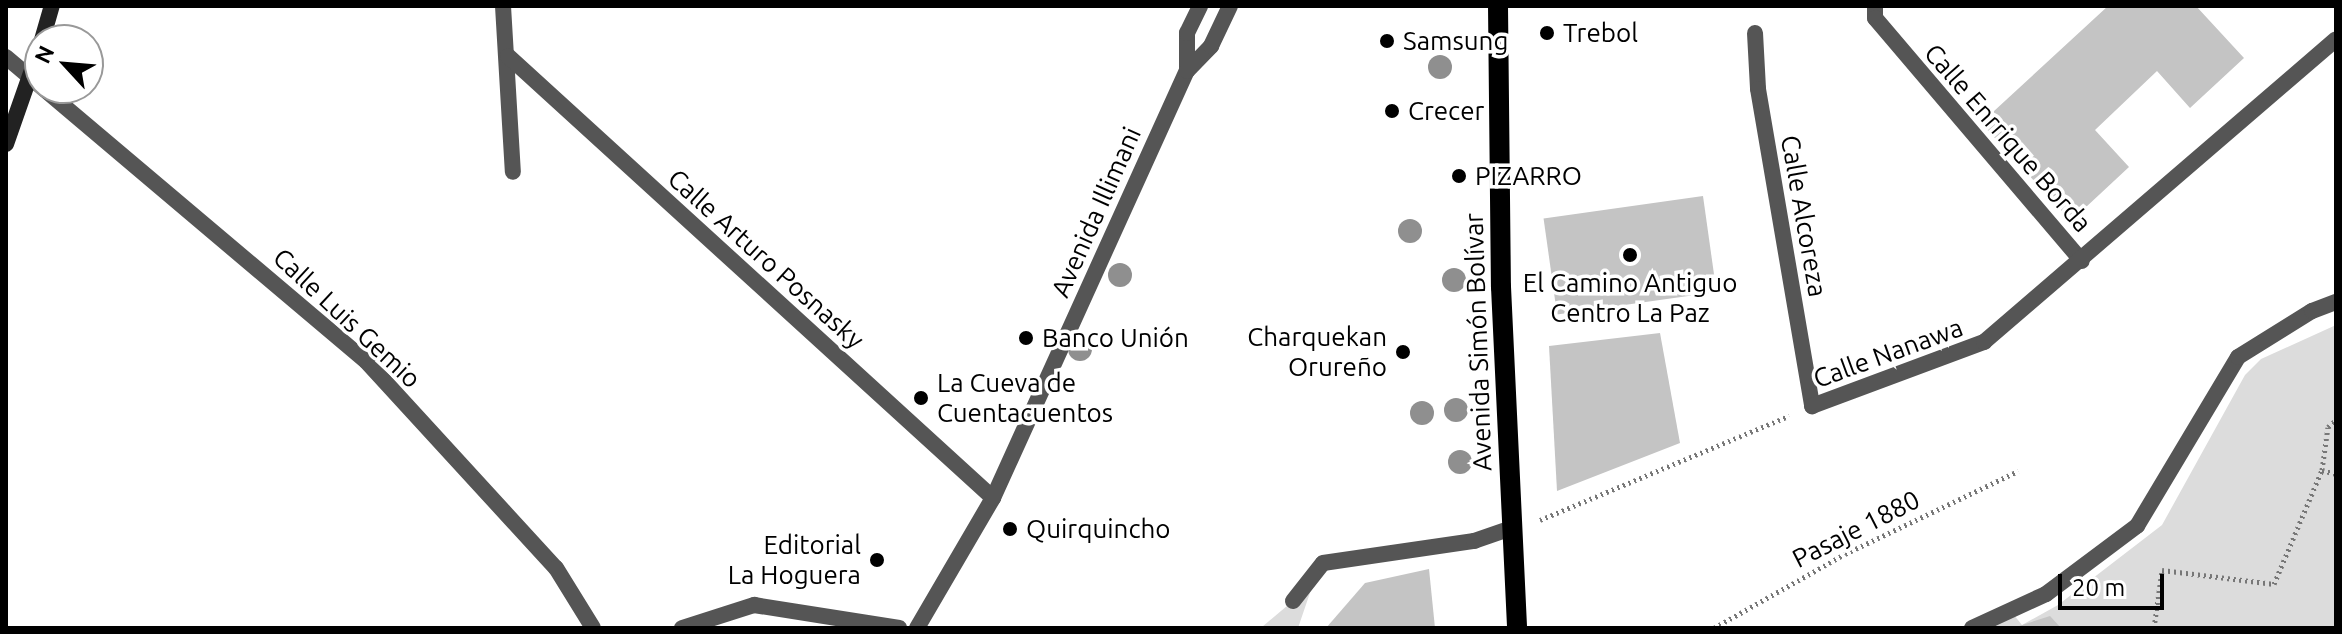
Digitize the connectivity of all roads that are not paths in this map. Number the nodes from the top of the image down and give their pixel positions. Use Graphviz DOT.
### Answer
graph roads {
  1 [pos="503,6"];
  2 [pos="1200,6"];
  3 [pos="1230,6"];
  4 [pos="1498,6"];
  5 [pos="1875,6"];
  6 [pos="1755,33"];
  7 [pos="2336,39"];
  8 [pos="508,56"];
  9 [pos="6,57"];
  10 [pos="1187,71"];
  11 [pos="24,74"];
  12 [pos="24,96"];
  13 [pos="59,104"];
  14 [pos="6,144"];
  15 [pos="513,172"];
  16 [pos="2082,261"];
  17 [pos="2336,302"];
  18 [pos="1812,406"];
  19 [pos="993,498"];
  20 [pos="1511,528"];
  21 [pos="1293,601"];
  22 [pos="593,628"];
  23 [pos="682,628"];
  24 [pos="899,628"];
  25 [pos="917,628"];
  26 [pos="1517,628"];
  27 [pos="1972,628"];
  1 -- 8 [label="street"];
  2 -- 10 [label="street, Avenida Illimani"];
  3 -- 10 [label="street, Avenida Illimani"];
  4 -- 20 [label="main road, Avenida Simón Bolívar"];
  5 -- 16 [label="street, Calle Enrrique Borda"];
  6 -- 18 [label="street, Calle Alcoreza"];
  7 -- 16 [label="street, Calle Nanawa"];
  8 -- 15 [label="street"];
  8 -- 19 [label="street, Calle Arturo Posnasky"];
  9 -- 11 [label="street, Calle Luis Gemio"];
  10 -- 19 [label="street, Avenida Illimani"];
  12 -- 14 [label="main road"];
  13 -- 22 [label="street, Calle Luis Gemio"];
  16 -- 18 [label="street, Calle Nanawa"];
  17 -- 27 [label="street"];
  19 -- 25 [label="street, Avenida Illimani"];
  20 -- 21 [label="street"];
  20 -- 26 [label="main road, Avenida Simón Bolívar"];
  23 -- 24 [label="street"];
}
